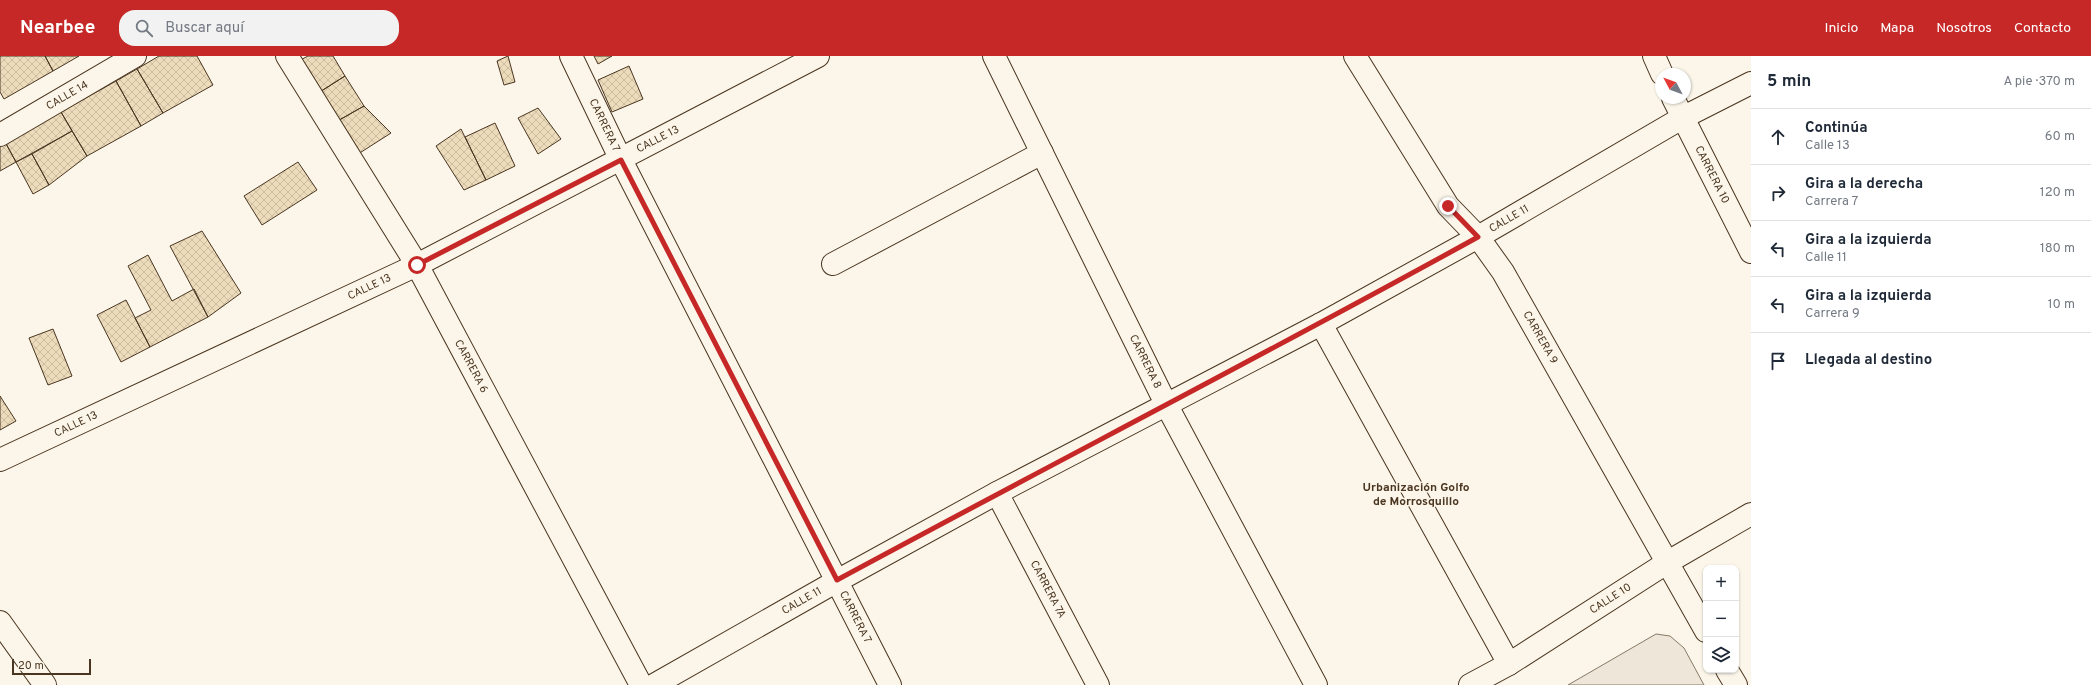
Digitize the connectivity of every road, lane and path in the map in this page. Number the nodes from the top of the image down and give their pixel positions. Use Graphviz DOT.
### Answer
graph roads {
  1 [pos="135,56"];
  2 [pos="287,56"];
  3 [pos="571,56"];
  4 [pos="818,56"];
  5 [pos="994,56"];
  6 [pos="1354,56"];
  7 [pos="1654,56"];
  8 [pos="1659,68"];
  9 [pos="1751,83"];
  10 [pos="1676,104"];
  11 [pos="1682,118"];
  12 [pos="0,135"];
  13 [pos="1042,153"];
  14 [pos="621,160"];
  15 [pos="1478,237"];
  16 [pos="1751,252"];
  17 [pos="833,264"];
  18 [pos="417,265"];
  19 [pos="1321,324"];
  20 [pos="1166,404"];
  21 [pos="0,460"];
  22 [pos="997,493"];
  23 [pos="1751,514"];
  24 [pos="1668,562"];
  25 [pos="837,580"];
  26 [pos="0,622"];
  27 [pos="1703,626"];
  28 [pos="1509,664"];
  29 [pos="1729,673"];
  30 [pos="45,685"];
  31 [pos="641,685"];
  32 [pos="654,685"];
  33 [pos="890,685"];
  34 [pos="1098,685"];
  35 [pos="1316,685"];
  36 [pos="1470,685"];
  37 [pos="1736,685"];
  1 -- 12 [label="street, CALLE 14"];
  2 -- 18 [label="street, CARRERA 6"];
  3 -- 14 [label="street, CARRERA 7"];
  4 -- 14 [label="street, CALLE 13"];
  5 -- 13 [label="street, CARRERA 8"];
  6 -- 15 [label="street, CARRERA 9"];
  7 -- 8 [label="street"];
  9 -- 11 [label="street, CALLE 11"];
  10 -- 11 [label="street, CARRERA 10"];
  11 -- 15 [label="street, CALLE 11"];
  11 -- 16 [label="street, CARRERA 10"];
  13 -- 17 [label="street"];
  13 -- 20 [label="street, CARRERA 8"];
  14 -- 18 [label="street, CALLE 13"];
  14 -- 25 [label="street, CARRERA 7"];
  15 -- 19 [label="street, CALLE 11"];
  15 -- 24 [label="street, CARRERA 9"];
  18 -- 21 [label="street, CALLE 13"];
  18 -- 31 [label="street, CARRERA 6"];
  19 -- 20 [label="street, CALLE 11"];
  19 -- 28 [label="street"];
  20 -- 22 [label="street, CALLE 11"];
  20 -- 35 [label="street, CARRERA 8"];
  22 -- 25 [label="street, CALLE 11"];
  22 -- 34 [label="street, CARRERA 7A"];
  23 -- 24 [label="street, CALLE 10"];
  24 -- 27 [label="street, CARRERA 9"];
  24 -- 28 [label="street, CALLE 10"];
  25 -- 32 [label="street, CALLE 11"];
  25 -- 33 [label="street, CARRERA 7"];
  26 -- 30 [label="street"];
  28 -- 36 [label="street, CALLE 10"];
  29 -- 37 [label="street"];
}
